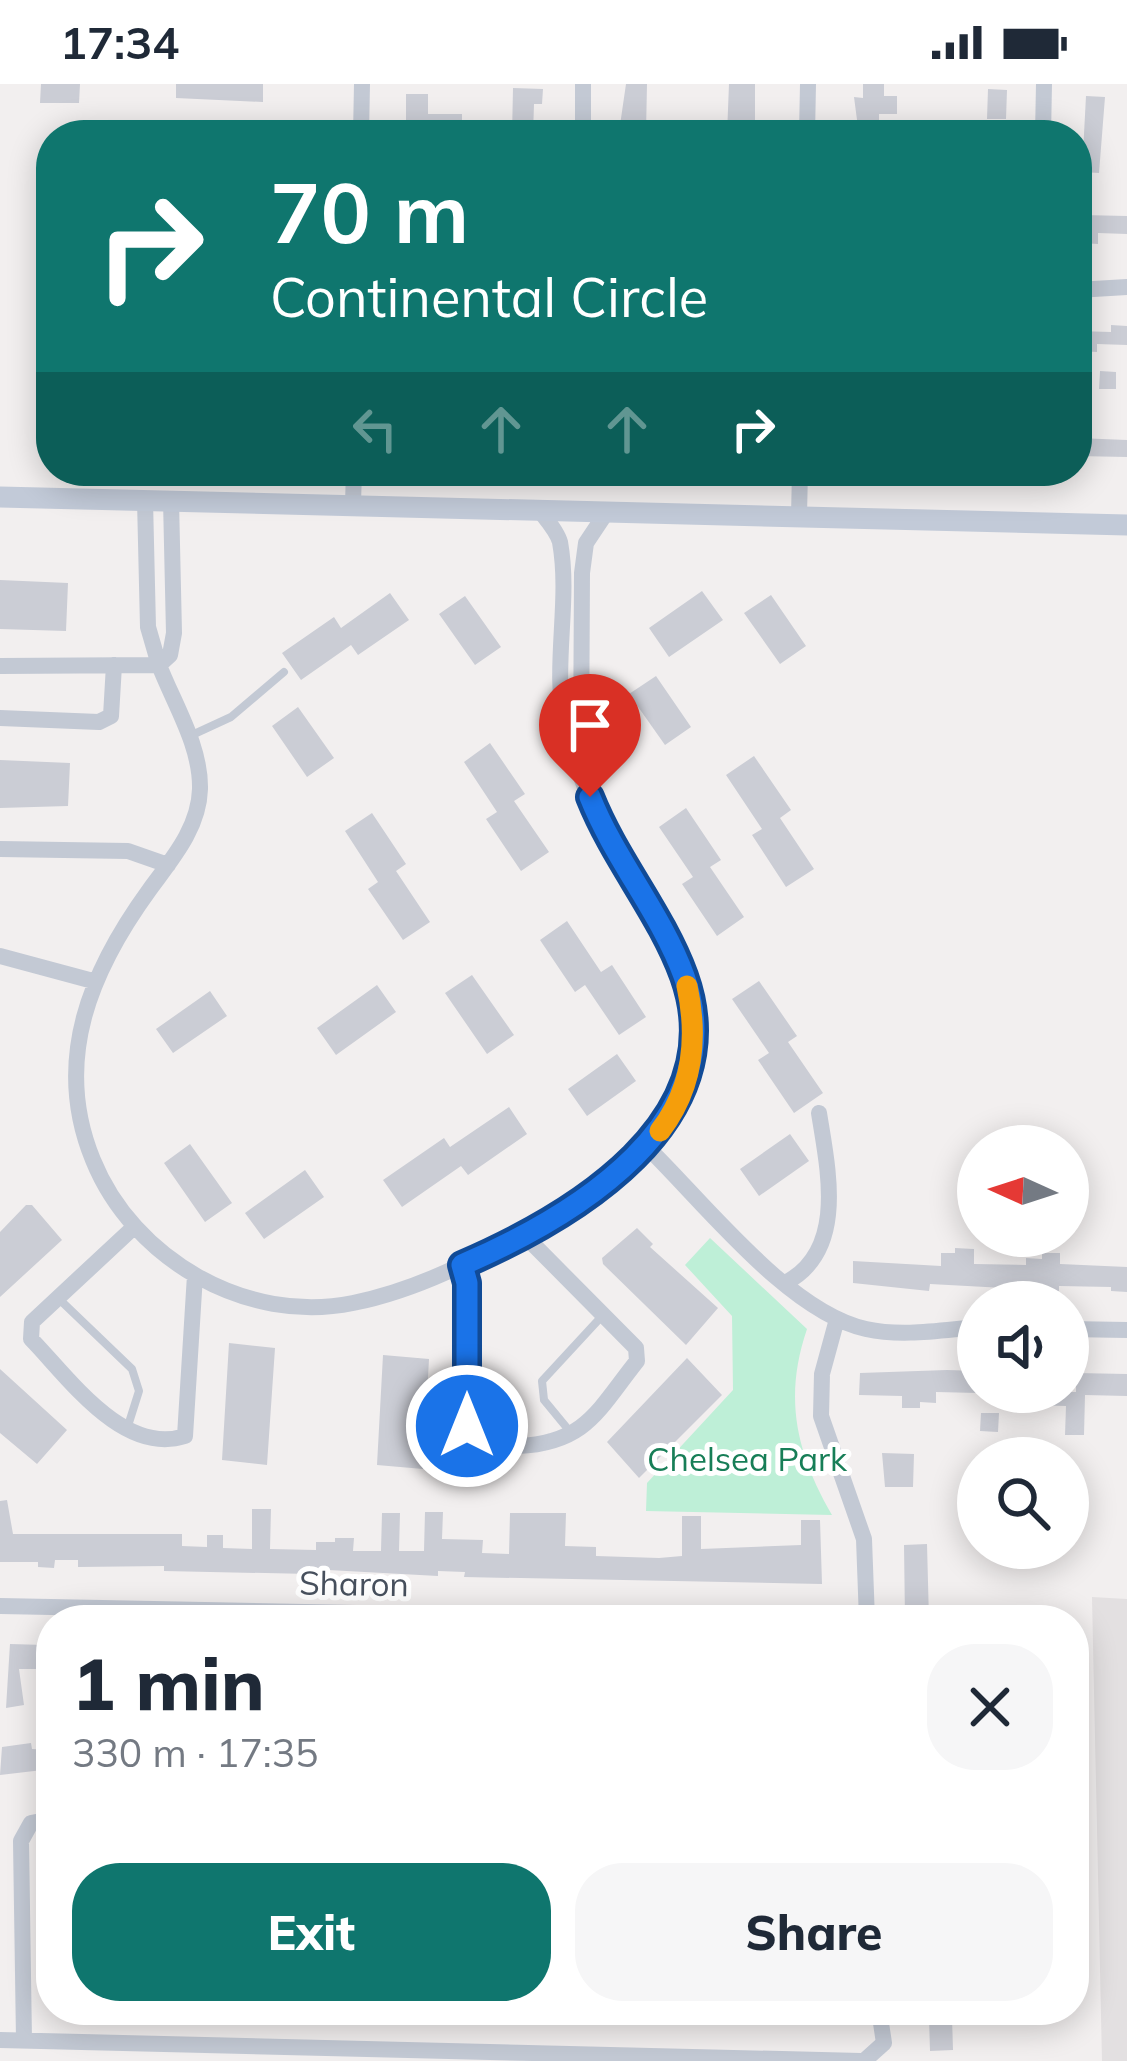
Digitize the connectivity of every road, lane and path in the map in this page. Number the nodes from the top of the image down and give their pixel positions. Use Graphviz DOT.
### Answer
graph roads {
  1 [pos="362,84"];
  2 [pos="584,84"];
  3 [pos="808,84"];
  4 [pos="1044,84"];
  5 [pos="361,120"];
  6 [pos="583,120"];
  7 [pos="807,120"];
  8 [pos="1043,120"];
  9 [pos="1127,287"];
  10 [pos="1092,289"];
  11 [pos="354,486"];
  12 [pos="800,486"];
  13 [pos="0,497"];
  14 [pos="145,500"];
  15 [pos="172,500"];
  16 [pos="353,503"];
  17 [pos="540,511"];
  18 [pos="606,513"];
  19 [pos="800,516"];
  20 [pos="1127,525"];
  21 [pos="159,664"];
  22 [pos="114,665"];
  23 [pos="0,666"];
  24 [pos="284,671"];
  25 [pos="0,718"];
  26 [pos="189,736"];
  27 [pos="581,767"];
  28 [pos="0,850"];
  29 [pos="167,865"];
  30 [pos="0,956"];
  31 [pos="93,981"];
  32 [pos="819,1113"];
  33 [pos="646,1145"];
  34 [pos="134,1227"];
  35 [pos="522,1233"];
  36 [pos="462,1265"];
  37 [pos="195,1275"];
  38 [pos="785,1283"];
  39 [pos="58,1298"];
  40 [pos="604,1314"];
  41 [pos="836,1319"];
  42 [pos="957,1328"];
  43 [pos="1089,1329"];
  44 [pos="1127,1330"];
  45 [pos="127,1429"];
  46 [pos="573,1435"];
  47 [pos="866,1605"];
  48 [pos="0,1606"];
  49 [pos="36,1607"];
  50 [pos="36,1822"];
  51 [pos="883,2025"];
  52 [pos="0,2040"];
  53 [pos="24,2040"];
  54 [pos="867,2059"];
  1 -- 5 [label="street"];
  2 -- 6 [label="street"];
  3 -- 7 [label="street"];
  4 -- 8 [label="street"];
  9 -- 10 [label="street"];
  11 -- 16 [label="street"];
  12 -- 19 [label="street"];
  13 -- 14 [label="street"];
  14 -- 15 [label="street"];
  14 -- 21 [label="street"];
  15 -- 16 [label="street"];
  15 -- 21 [label="street"];
  16 -- 17 [label="street"];
  17 -- 18 [label="street"];
  17 -- 27 [label="street"];
  18 -- 19 [label="street"];
  18 -- 27 [label="street"];
  19 -- 20 [label="street"];
  21 -- 22 [label="street"];
  21 -- 26 [label="street"];
  22 -- 23 [label="street"];
  22 -- 25 [label="street"];
  24 -- 26 [label="lane"];
  26 -- 29 [label="street"];
  27 -- 33 [label="street"];
  28 -- 29 [label="street"];
  29 -- 31 [label="street"];
  30 -- 31 [label="street"];
  31 -- 34 [label="street"];
  32 -- 38 [label="street"];
  33 -- 35 [label="street"];
  33 -- 38 [label="street"];
  34 -- 37 [label="street"];
  34 -- 39 [label="street"];
  35 -- 36 [label="street"];
  35 -- 40 [label="street"];
  36 -- 37 [label="street"];
  36 -- 46 [label="street"];
  37 -- 45 [label="street"];
  38 -- 41 [label="street"];
  39 -- 45 [label="lane"];
  39 -- 45 [label="street"];
  40 -- 46 [label="lane"];
  40 -- 46 [label="street"];
  41 -- 42 [label="street"];
  41 -- 47 [label="street"];
  43 -- 44 [label="street"];
  48 -- 49 [label="street, Sharon"];
  50 -- 53 [label="street"];
  51 -- 54 [label="street"];
  52 -- 53 [label="street"];
  53 -- 54 [label="street"];
}
